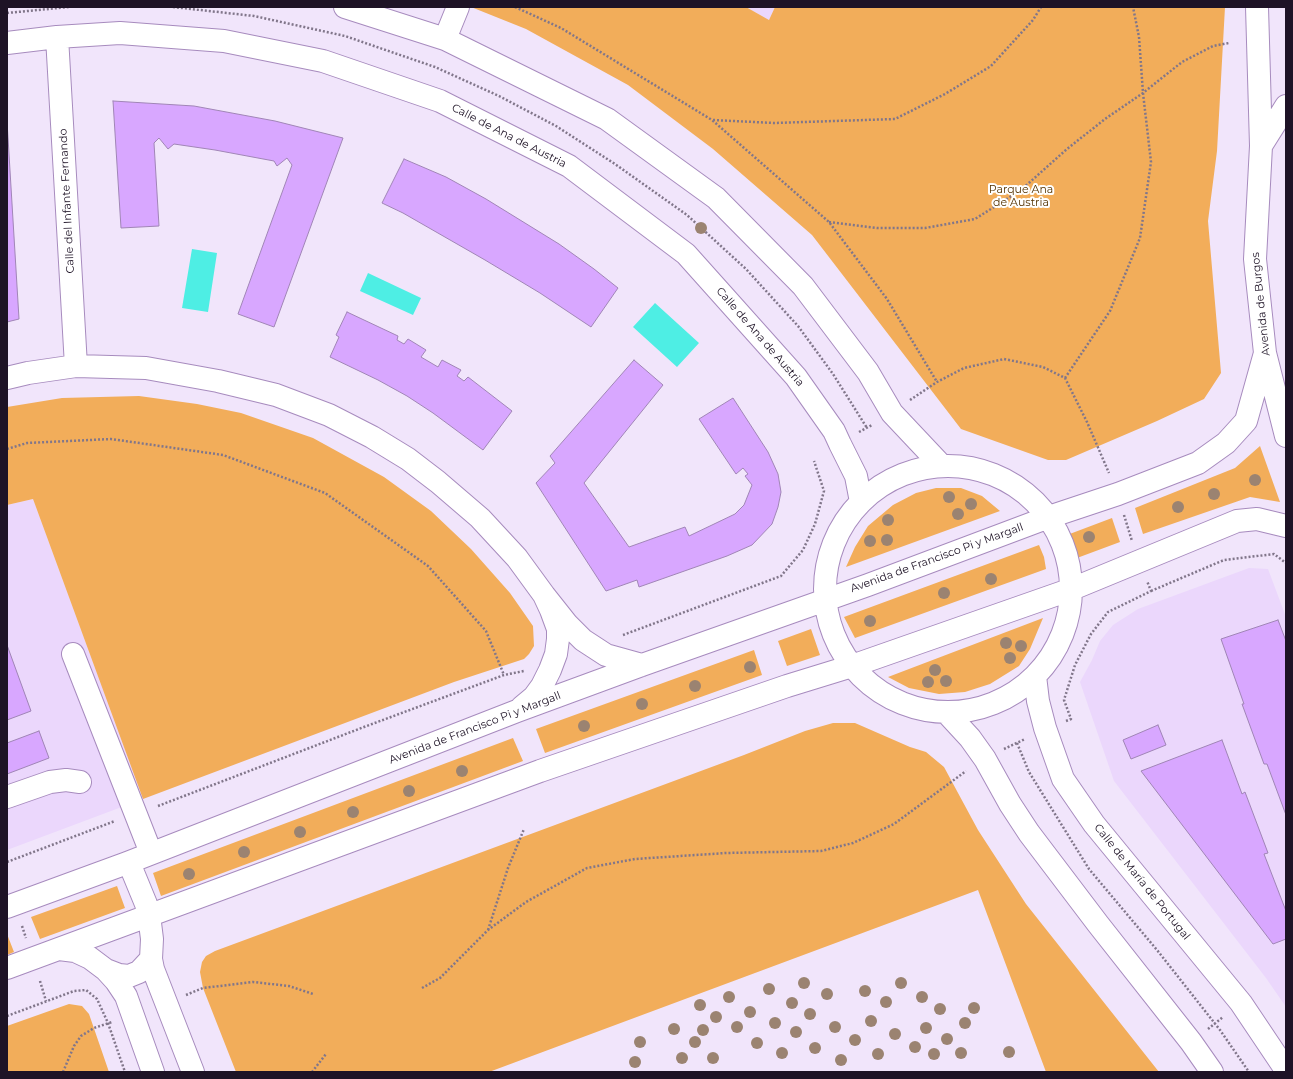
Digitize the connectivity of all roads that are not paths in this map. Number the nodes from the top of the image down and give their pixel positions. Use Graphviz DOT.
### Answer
graph roads {
  1 [pos="345,7"];
  2 [pos="458,7"];
  3 [pos="1257,7"];
  4 [pos="57,37"];
  5 [pos="445,39"];
  6 [pos="7,42"];
  7 [pos="1286,106"];
  8 [pos="1261,146"];
  9 [pos="1265,353"];
  10 [pos="76,366"];
  11 [pos="7,378"];
  12 [pos="1286,436"];
  13 [pos="941,465"];
  14 [pos="861,502"];
  15 [pos="1049,516"];
  16 [pos="1286,526"];
  17 [pos="1072,590"];
  18 [pos="544,595"];
  19 [pos="825,599"];
  20 [pos="73,654"];
  21 [pos="642,665"];
  22 [pos="852,666"];
  23 [pos="1035,676"];
  24 [pos="517,711"];
  25 [pos="946,712"];
  26 [pos="80,782"];
  27 [pos="7,797"];
  28 [pos="151,853"];
  29 [pos="127,863"];
  30 [pos="7,907"];
  31 [pos="149,915"];
  32 [pos="59,949"];
  33 [pos="151,960"];
  34 [pos="7,968"];
  35 [pos="106,970"];
  36 [pos="1286,1070"];
  37 [pos="153,1072"];
  38 [pos="193,1072"];
  39 [pos="1212,1072"];
  1 -- 5 [label="street"];
  2 -- 5 [label="street"];
  3 -- 8 [label="street, Avenida de Burgos"];
  4 -- 6 [label="street, Calle de Ana de Austria"];
  4 -- 10 [label="street, Calle del Infante Fernando"];
  4 -- 14 [label="street, Calle de Ana de Austria"];
  5 -- 13 [label="street"];
  7 -- 8 [label="street, Avenida de Burgos"];
  8 -- 9 [label="street, Avenida de Burgos"];
  9 -- 12 [label="street, Avenida de Burgos"];
  9 -- 15 [label="street, Avenida de Francisco Pi y Margall"];
  10 -- 11 [label="street"];
  10 -- 18 [label="street"];
  13 -- 14 [label="street"];
  13 -- 15 [label="street"];
  14 -- 19 [label="street"];
  15 -- 17 [label="street"];
  15 -- 19 [label="street, Avenida de Francisco Pi y Margall"];
  16 -- 17 [label="street"];
  17 -- 22 [label="street"];
  17 -- 23 [label="street"];
  18 -- 21 [label="street"];
  18 -- 24 [label="street"];
  19 -- 21 [label="street, Avenida de Francisco Pi y Margall"];
  19 -- 22 [label="street"];
  20 -- 28 [label="street"];
  21 -- 24 [label="street, Avenida de Francisco Pi y Margall"];
  22 -- 25 [label="street"];
  22 -- 31 [label="street"];
  23 -- 25 [label="street"];
  23 -- 36 [label="street, Calle de María de Portugal"];
  24 -- 28 [label="street, Avenida de Francisco Pi y Margall"];
  25 -- 39 [label="street"];
  26 -- 27 [label="street"];
  28 -- 29 [label="street, Avenida de Francisco Pi y Margall"];
  29 -- 30 [label="street, Avenida de Francisco Pi y Margall"];
  29 -- 31 [label="street"];
  31 -- 32 [label="street"];
  31 -- 33 [label="street"];
  32 -- 34 [label="street"];
  32 -- 35 [label="street"];
  33 -- 35 [label="street"];
  33 -- 38 [label="street"];
  35 -- 37 [label="street"];
}
